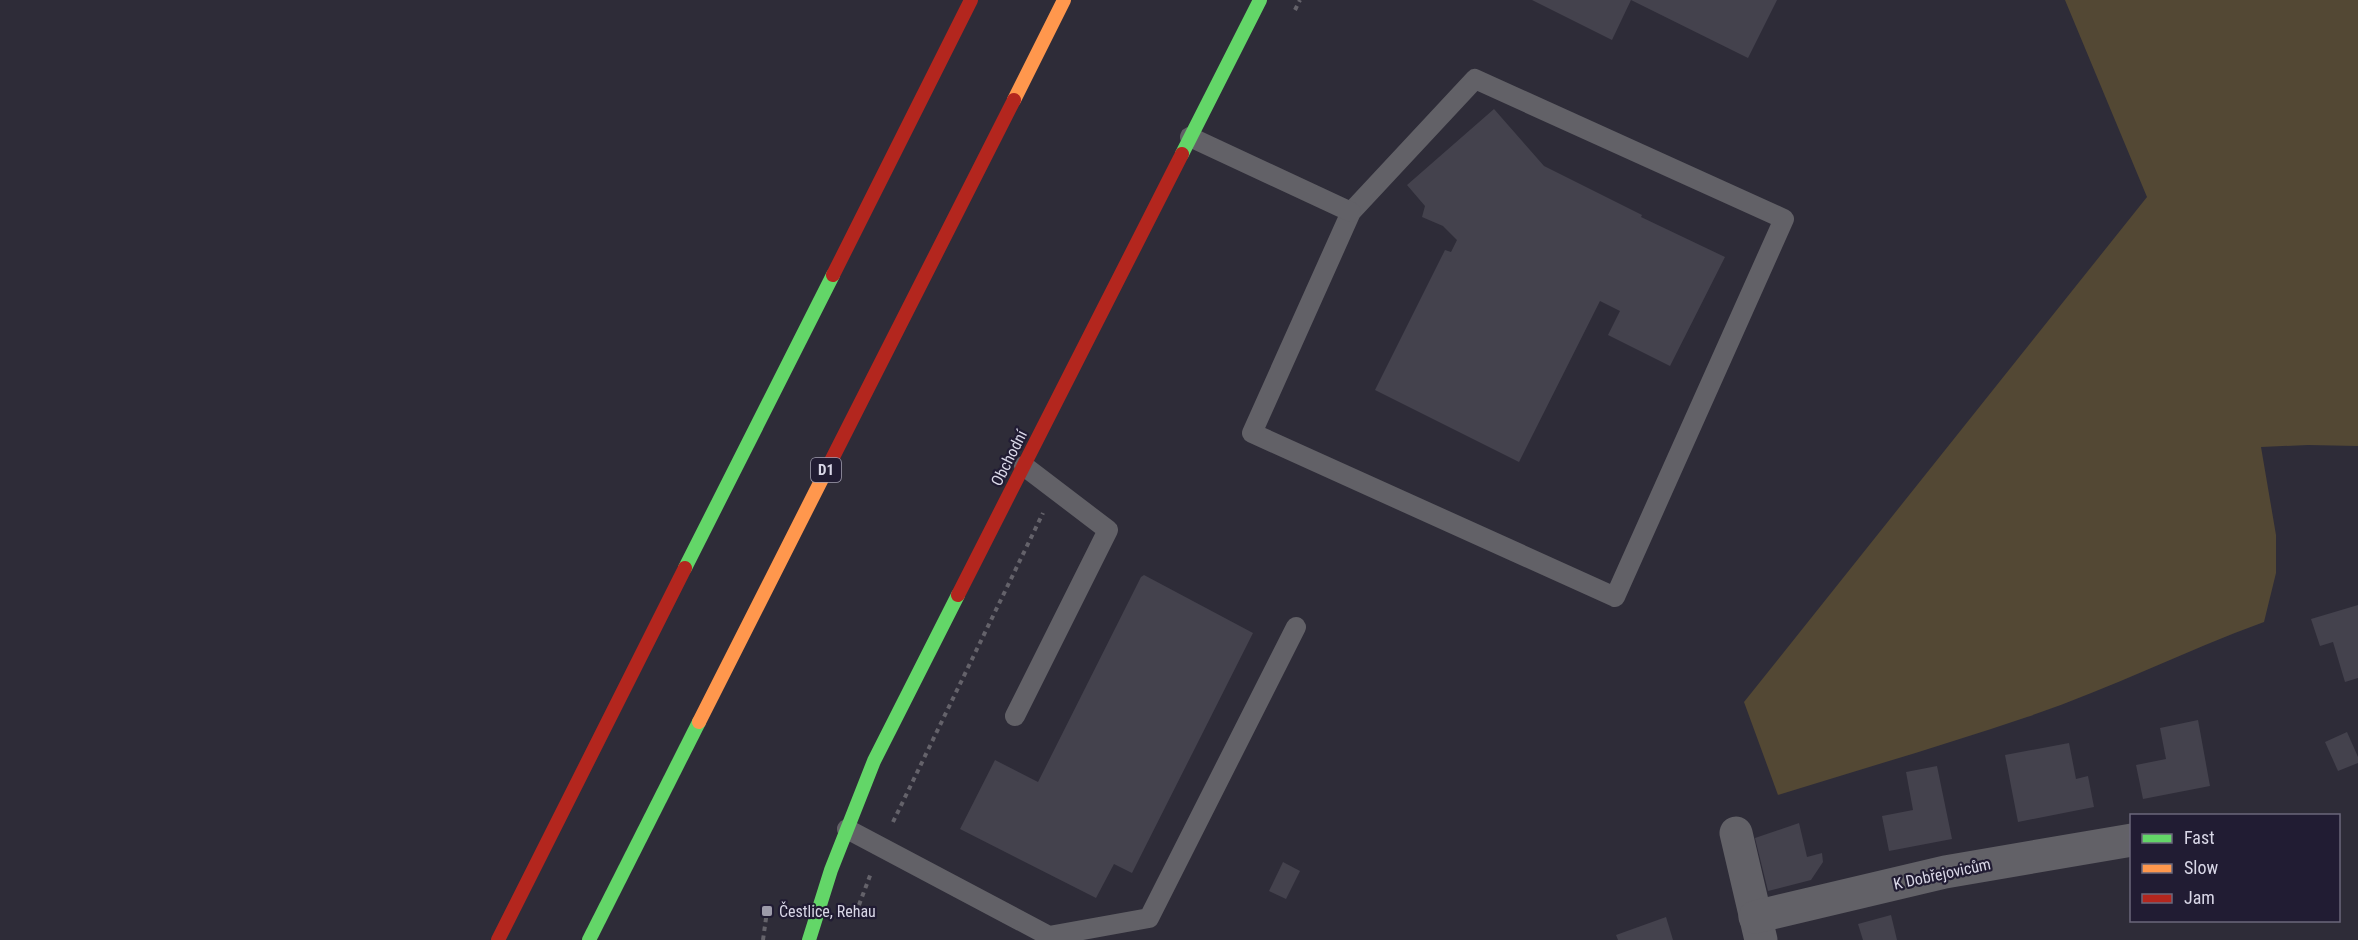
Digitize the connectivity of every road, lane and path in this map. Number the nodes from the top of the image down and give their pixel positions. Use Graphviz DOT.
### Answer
graph roads {
  1 [pos="971,0"];
  2 [pos="1064,0"];
  3 [pos="1260,0"];
  4 [pos="1190,137"];
  5 [pos="1352,212"];
  6 [pos="1024,466"];
  7 [pos="1296,627"];
  8 [pos="1015,716"];
  9 [pos="847,829"];
  10 [pos="1736,833"];
  11 [pos="2130,840"];
  12 [pos="767,911"];
  13 [pos="1758,928"];
  14 [pos="498,940"];
  15 [pos="589,940"];
  16 [pos="764,940"];
  17 [pos="809,940"];
  1 -- 14 [label="main road"];
  2 -- 15 [label="main road, D1"];
  3 -- 4 [label="main road, Obchodní"];
  4 -- 5 [label="lane"];
  4 -- 6 [label="main road, Obchodní"];
  5 -- 5 [label="lane"];
  6 -- 8 [label="lane"];
  6 -- 9 [label="main road, Obchodní"];
  7 -- 9 [label="lane"];
  9 -- 17 [label="main road, Obchodní"];
  10 -- 13 [label="street, K Dobřejovicům"];
  11 -- 13 [label="street, K Dobřejovicům"];
  12 -- 16 [label="path"];
}
